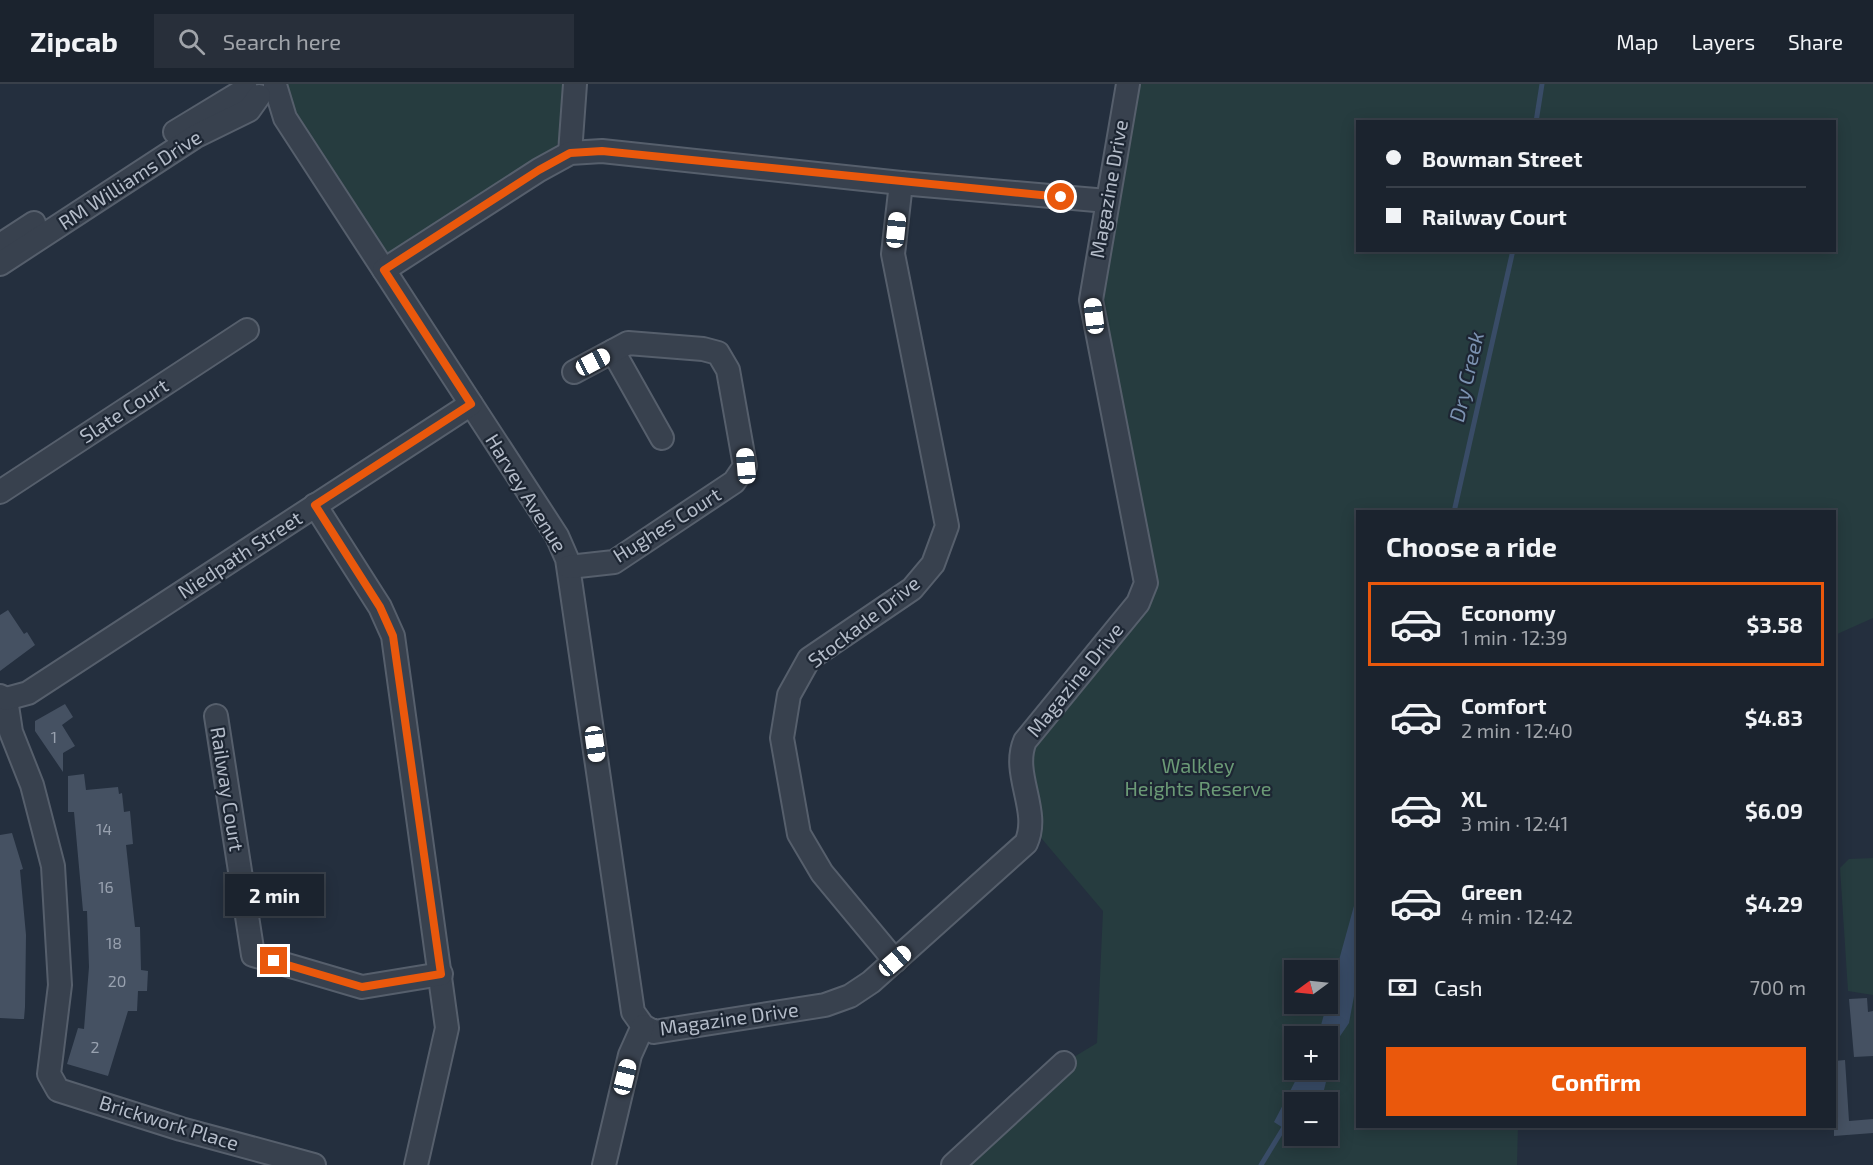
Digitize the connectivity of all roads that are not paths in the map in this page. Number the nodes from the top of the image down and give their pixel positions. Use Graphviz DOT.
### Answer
graph roads {
  1 [pos="575,84"];
  2 [pos="1128,84"];
  3 [pos="260,89"];
  4 [pos="570,153"];
  5 [pos="901,183"];
  6 [pos="1107,201"];
  7 [pos="0,245"];
  8 [pos="0,264"];
  9 [pos="384,270"];
  10 [pos="247,330"];
  11 [pos="613,351"];
  12 [pos="574,372"];
  13 [pos="471,404"];
  14 [pos="662,438"];
  15 [pos="0,492"];
  16 [pos="315,505"];
  17 [pos="569,567"];
  18 [pos="3,698"];
  19 [pos="216,716"];
  20 [pos="895,961"];
  21 [pos="441,974"];
  22 [pos="643,1026"];
  23 [pos="1064,1063"];
  24 [pos="314,1165"];
  25 [pos="416,1165"];
  26 [pos="604,1165"];
  27 [pos="953,1165"];
  1 -- 4 [label="street"];
  2 -- 6 [label="street, Magazine Drive"];
  3 -- 7 [label="street, RM Williams Drive"];
  3 -- 8 [label="street, RM Williams Drive"];
  3 -- 9 [label="street, Harvey Avenue"];
  4 -- 5 [label="street"];
  4 -- 9 [label="street"];
  5 -- 6 [label="street"];
  5 -- 20 [label="street, Stockade Drive"];
  6 -- 20 [label="street, Magazine Drive"];
  9 -- 13 [label="street, Harvey Avenue"];
  10 -- 15 [label="street, Slate Court"];
  11 -- 12 [label="street, Hughes Court"];
  11 -- 14 [label="street"];
  11 -- 17 [label="street, Hughes Court"];
  13 -- 16 [label="street, Niedpath Street"];
  13 -- 17 [label="street, Harvey Avenue"];
  16 -- 18 [label="street, Niedpath Street"];
  16 -- 21 [label="street"];
  17 -- 22 [label="street, Harvey Avenue"];
  18 -- 24 [label="street, Brickwork Place"];
  19 -- 21 [label="street, Railway Court"];
  20 -- 22 [label="street, Magazine Drive"];
  21 -- 25 [label="street"];
  22 -- 26 [label="street"];
  23 -- 27 [label="street"];
}
